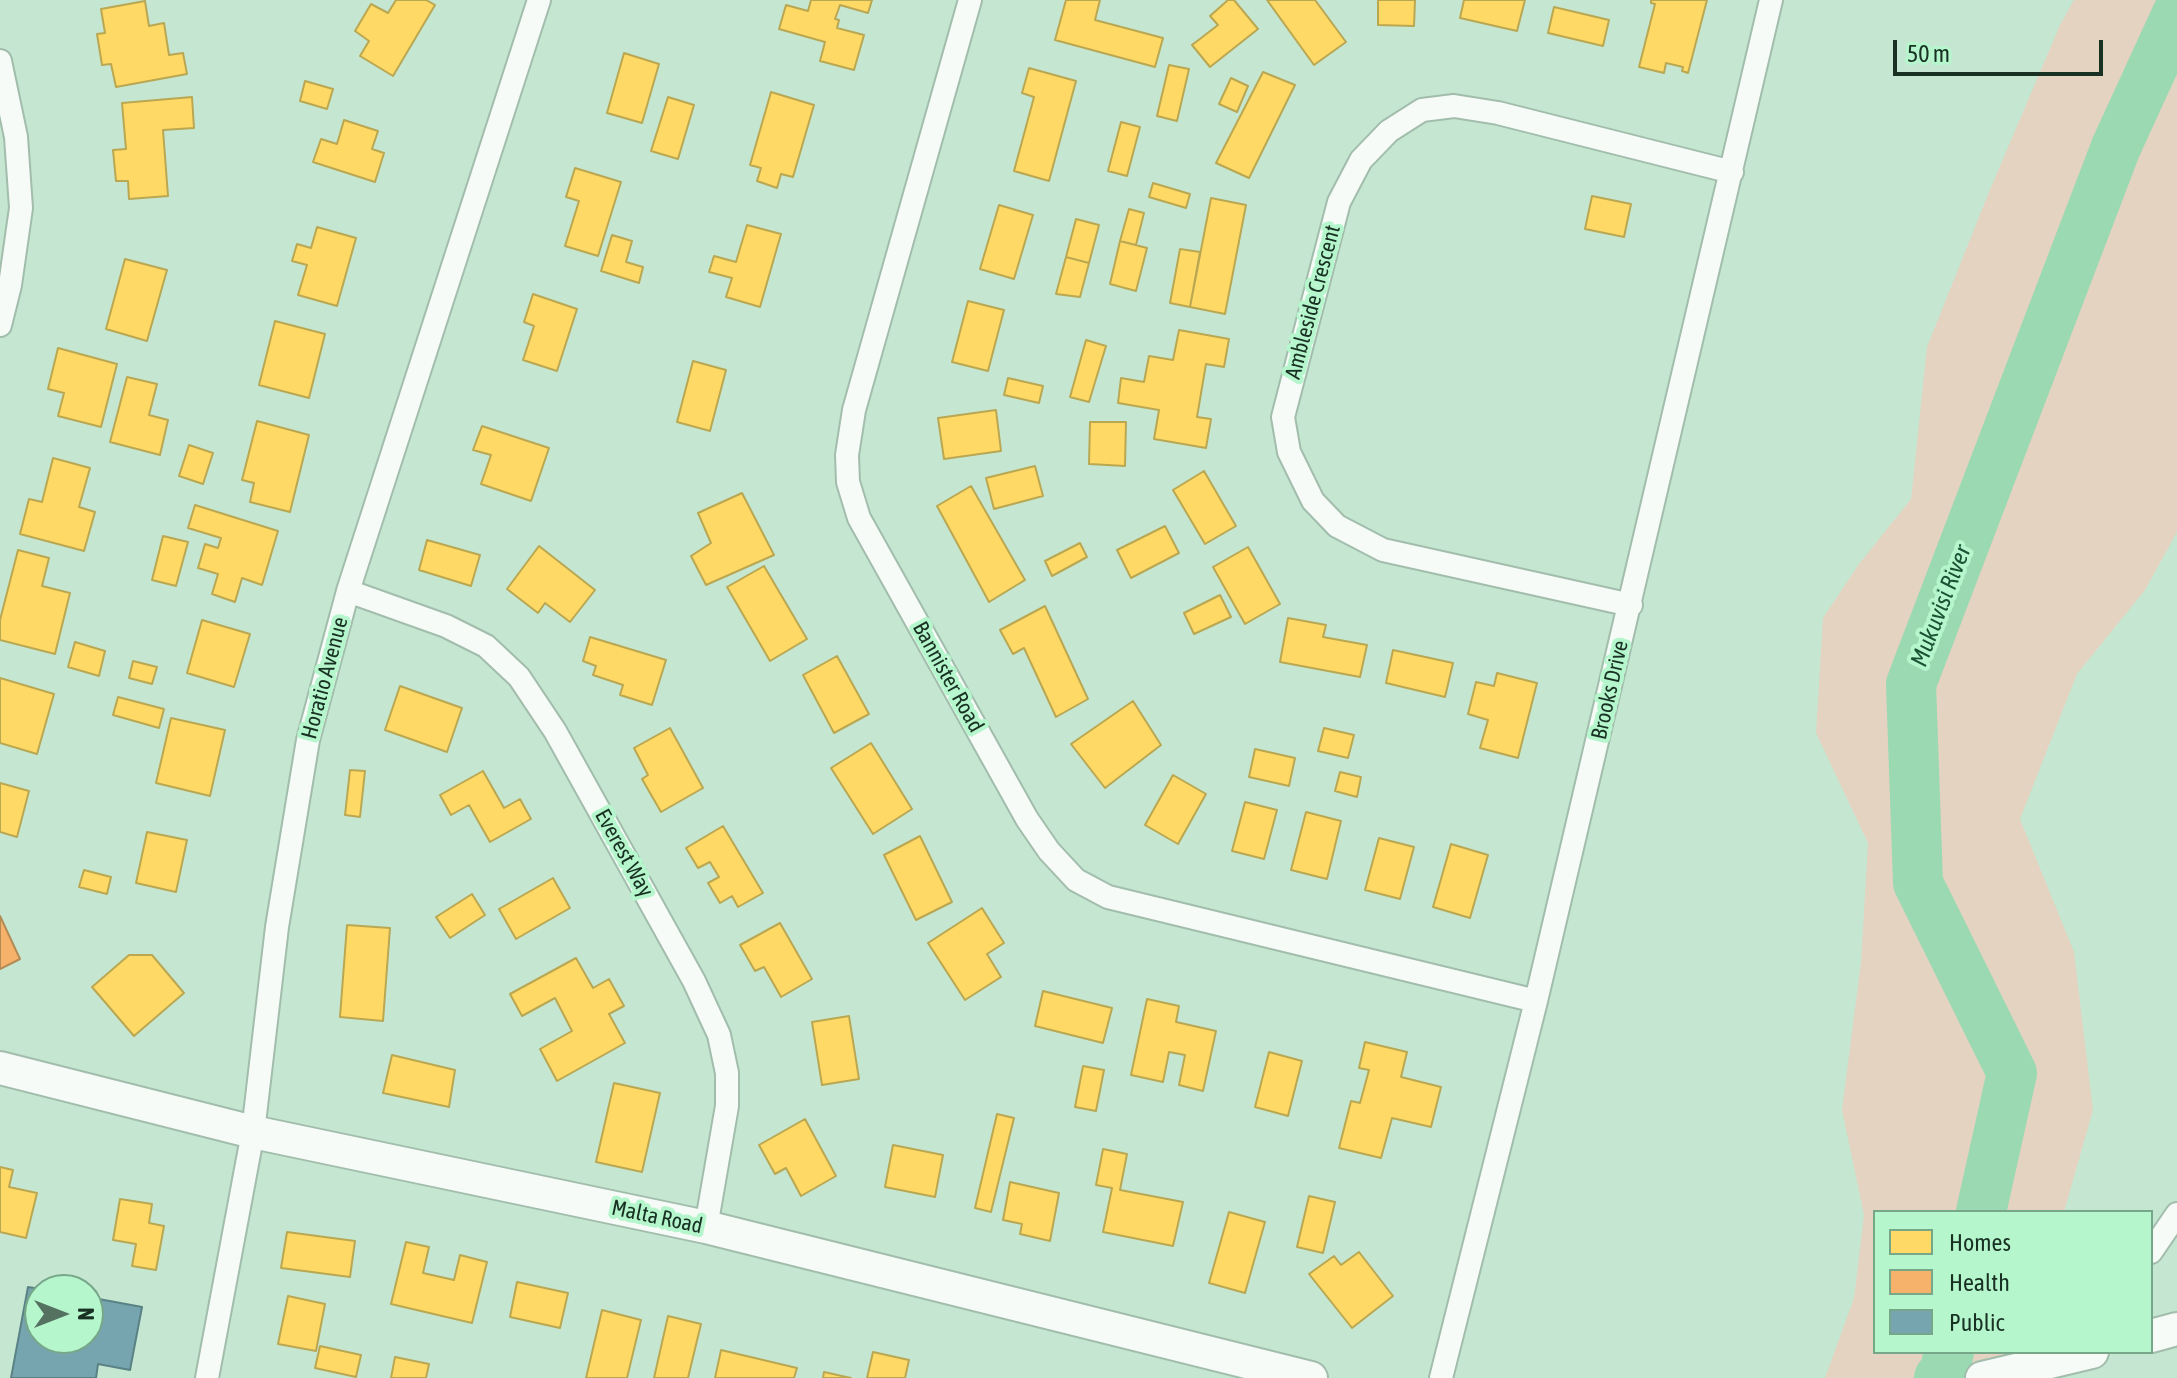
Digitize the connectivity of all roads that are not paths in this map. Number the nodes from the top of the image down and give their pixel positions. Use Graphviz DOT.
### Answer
graph roads {
  1 [pos="539,0"];
  2 [pos="970,0"];
  3 [pos="1771,0"];
  4 [pos="0,61"];
  5 [pos="1732,172"];
  6 [pos="0,325"];
  7 [pos="348,591"];
  8 [pos="1631,605"];
  9 [pos="1536,1001"];
  10 [pos="0,1068"];
  11 [pos="253,1132"];
  12 [pos="2177,1214"];
  13 [pos="706,1227"];
  14 [pos="2153,1249"];
  15 [pos="2177,1329"];
  16 [pos="2153,1335"];
  17 [pos="2081,1354"];
  18 [pos="207,1378"];
  19 [pos="1311,1378"];
  20 [pos="1441,1378"];
  21 [pos="1982,1378"];
  1 -- 7 [label="street, Horatio Avenue"];
  2 -- 9 [label="street, Bannister Road"];
  3 -- 5 [label="street, Brooks Drive"];
  4 -- 6 [label="street"];
  5 -- 8 [label="street, Brooks Drive"];
  5 -- 8 [label="street, Ambleside Crescent"];
  7 -- 11 [label="street, Horatio Avenue"];
  7 -- 13 [label="street, Everest Way"];
  8 -- 9 [label="street, Brooks Drive"];
  9 -- 20 [label="street, Brooks Drive"];
  10 -- 11 [label="street, Malta Road"];
  11 -- 13 [label="street, Malta Road"];
  11 -- 18 [label="street, Horatio Avenue"];
  12 -- 14 [label="street"];
  13 -- 19 [label="street, Malta Road"];
  15 -- 16 [label="street"];
  17 -- 21 [label="street"];
}
